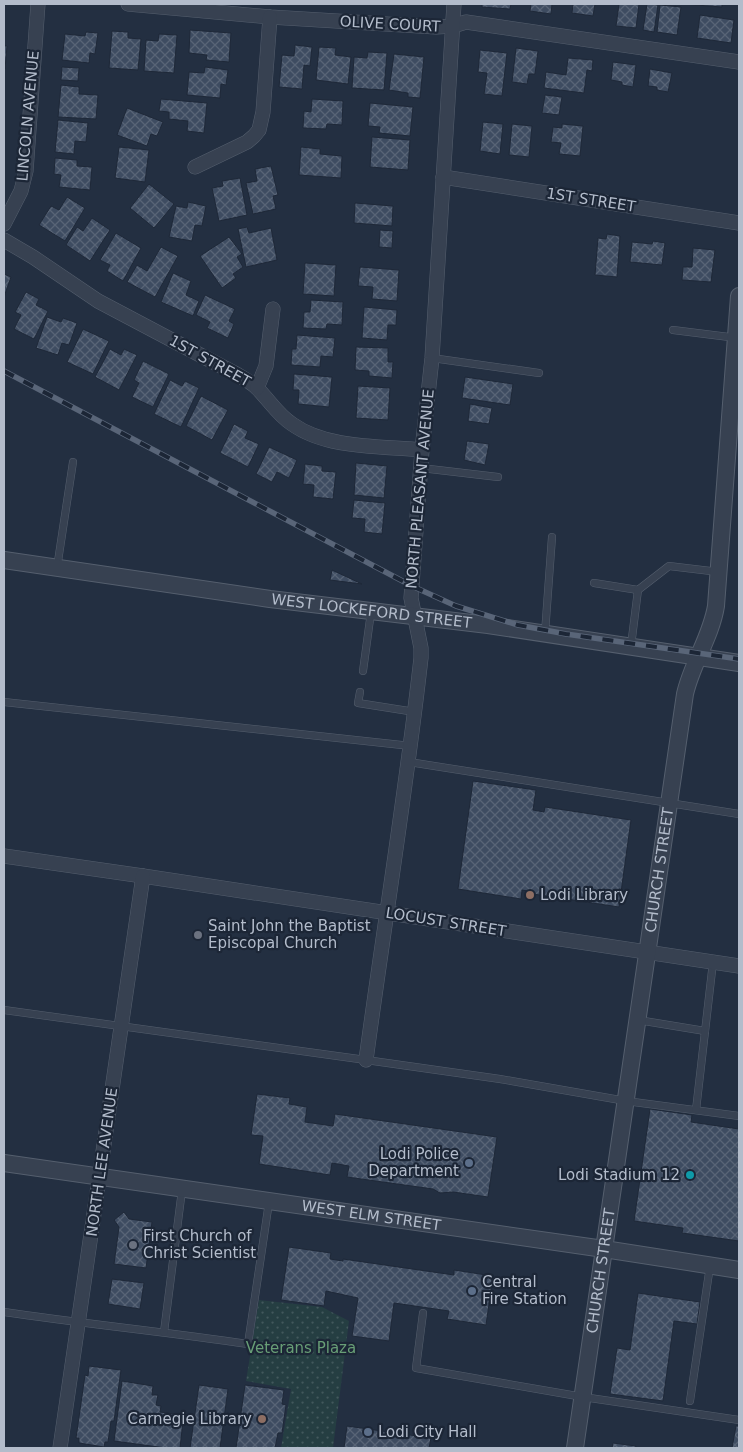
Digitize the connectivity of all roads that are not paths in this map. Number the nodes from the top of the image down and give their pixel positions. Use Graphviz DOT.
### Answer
graph roads {
  1 [pos="38,4"];
  2 [pos="128,4"];
  3 [pos="454,4"];
  4 [pos="270,17"];
  5 [pos="453,26"];
  6 [pos="739,62"];
  7 [pos="195,168"];
  8 [pos="443,177"];
  9 [pos="739,223"];
  10 [pos="4,224"];
  11 [pos="4,240"];
  12 [pos="739,296"];
  13 [pos="273,308"];
  14 [pos="672,330"];
  15 [pos="738,338"];
  16 [pos="432,358"];
  17 [pos="539,373"];
  18 [pos="256,388"];
  19 [pos="735,425"];
  20 [pos="422,450"];
  21 [pos="73,462"];
  22 [pos="421,468"];
  23 [pos="498,476"];
  24 [pos="552,538"];
  25 [pos="4,560"];
  26 [pos="57,568"];
  27 [pos="719,572"];
  28 [pos="594,583"];
  29 [pos="638,590"];
  30 [pos="372,612"];
  31 [pos="414,617"];
  32 [pos="544,634"];
  33 [pos="631,647"];
  34 [pos="699,657"];
  35 [pos="739,663"];
  36 [pos="363,672"];
  37 [pos="360,692"];
  38 [pos="4,702"];
  39 [pos="415,712"];
  40 [pos="411,746"];
  41 [pos="409,762"];
  42 [pos="669,804"];
  43 [pos="739,814"];
  44 [pos="4,856"];
  45 [pos="143,876"];
  46 [pos="386,912"];
  47 [pos="648,953"];
  48 [pos="713,962"];
  49 [pos="739,966"];
  50 [pos="4,1010"];
  51 [pos="638,1020"];
  52 [pos="122,1026"];
  53 [pos="705,1031"];
  54 [pos="366,1060"];
  55 [pos="626,1101"];
  56 [pos="696,1110"];
  57 [pos="739,1116"];
  58 [pos="4,1164"];
  59 [pos="100,1178"];
  60 [pos="182,1190"];
  61 [pos="269,1202"];
  62 [pos="604,1249"];
  63 [pos="710,1266"];
  64 [pos="739,1270"];
  65 [pos="4,1312"];
  66 [pos="423,1313"];
  67 [pos="78,1323"];
  68 [pos="164,1332"];
  69 [pos="583,1397"];
  70 [pos="690,1401"];
  71 [pos="739,1420"];
  72 [pos="60,1448"];
  73 [pos="576,1448"];
  1 -- 10 [label="street, LINCOLN AVENUE"];
  2 -- 4 [label="street, OLIVE COURT"];
  3 -- 5 [label="street, NORTH PLEASANT AVENUE"];
  4 -- 5 [label="street, OLIVE COURT"];
  4 -- 7 [label="street"];
  5 -- 6 [label="street, OLIVE COURT"];
  5 -- 8 [label="street, NORTH PLEASANT AVENUE"];
  8 -- 9 [label="street, 1ST STREET"];
  8 -- 16 [label="street, NORTH PLEASANT AVENUE"];
  11 -- 18 [label="street, 1ST STREET"];
  12 -- 15 [label="street, CHURCH STREET"];
  13 -- 18 [label="street"];
  14 -- 15 [label="lane"];
  15 -- 19 [label="street, CHURCH STREET"];
  16 -- 17 [label="lane"];
  16 -- 20 [label="street, NORTH PLEASANT AVENUE"];
  18 -- 20 [label="street, 1ST STREET"];
  19 -- 27 [label="street, CHURCH STREET"];
  20 -- 22 [label="street, NORTH PLEASANT AVENUE"];
  21 -- 26 [label="lane"];
  22 -- 23 [label="lane"];
  22 -- 31 [label="street, NORTH PLEASANT AVENUE"];
  24 -- 32 [label="lane"];
  25 -- 26 [label="street, WEST LOCKEFORD STREET"];
  26 -- 30 [label="street, WEST LOCKEFORD STREET"];
  27 -- 29 [label="lane"];
  27 -- 34 [label="street, CHURCH STREET"];
  28 -- 29 [label="lane"];
  29 -- 33 [label="lane"];
  30 -- 31 [label="street, WEST LOCKEFORD STREET"];
  30 -- 36 [label="lane"];
  31 -- 32 [label="street, WEST LOCKEFORD STREET"];
  31 -- 39 [label="street, NORTH PLEASANT AVENUE"];
  32 -- 33 [label="street, WEST LOCKEFORD STREET"];
  33 -- 34 [label="street, WEST LOCKEFORD STREET"];
  34 -- 35 [label="street, WEST LOCKEFORD STREET"];
  34 -- 42 [label="street, CHURCH STREET"];
  37 -- 39 [label="lane"];
  38 -- 40 [label="lane"];
  39 -- 40 [label="street, NORTH PLEASANT AVENUE"];
  40 -- 41 [label="street, NORTH PLEASANT AVENUE"];
  41 -- 42 [label="lane"];
  41 -- 46 [label="street, NORTH PLEASANT AVENUE"];
  42 -- 43 [label="lane"];
  42 -- 47 [label="street, CHURCH STREET"];
  44 -- 45 [label="street, LOCUST STREET"];
  45 -- 46 [label="street, LOCUST STREET"];
  45 -- 52 [label="street, NORTH LEE AVENUE"];
  46 -- 47 [label="street, LOCUST STREET"];
  46 -- 54 [label="street, NORTH PLEASANT AVENUE"];
  47 -- 48 [label="street, LOCUST STREET"];
  47 -- 51 [label="street, CHURCH STREET"];
  48 -- 49 [label="street, LOCUST STREET"];
  48 -- 53 [label="lane"];
  50 -- 52 [label="lane"];
  51 -- 53 [label="lane"];
  51 -- 55 [label="street, CHURCH STREET"];
  52 -- 54 [label="lane"];
  52 -- 59 [label="street, NORTH LEE AVENUE"];
  53 -- 56 [label="lane"];
  54 -- 55 [label="lane"];
  55 -- 56 [label="lane"];
  55 -- 62 [label="street, CHURCH STREET"];
  56 -- 57 [label="lane"];
  58 -- 59 [label="street, WEST ELM STREET"];
  59 -- 60 [label="street, WEST ELM STREET"];
  59 -- 67 [label="street, NORTH LEE AVENUE"];
  60 -- 61 [label="street, WEST ELM STREET"];
  60 -- 68 [label="lane"];
  61 -- 62 [label="street, WEST ELM STREET"];
  61 -- 68 [label="lane"];
  62 -- 63 [label="street, WEST ELM STREET"];
  62 -- 69 [label="street, CHURCH STREET"];
  63 -- 64 [label="street, WEST ELM STREET"];
  63 -- 70 [label="lane"];
  65 -- 67 [label="lane"];
  66 -- 69 [label="lane"];
  67 -- 68 [label="lane"];
  67 -- 72 [label="street, NORTH LEE AVENUE"];
  69 -- 71 [label="lane"];
  69 -- 73 [label="street, CHURCH STREET"];
}
